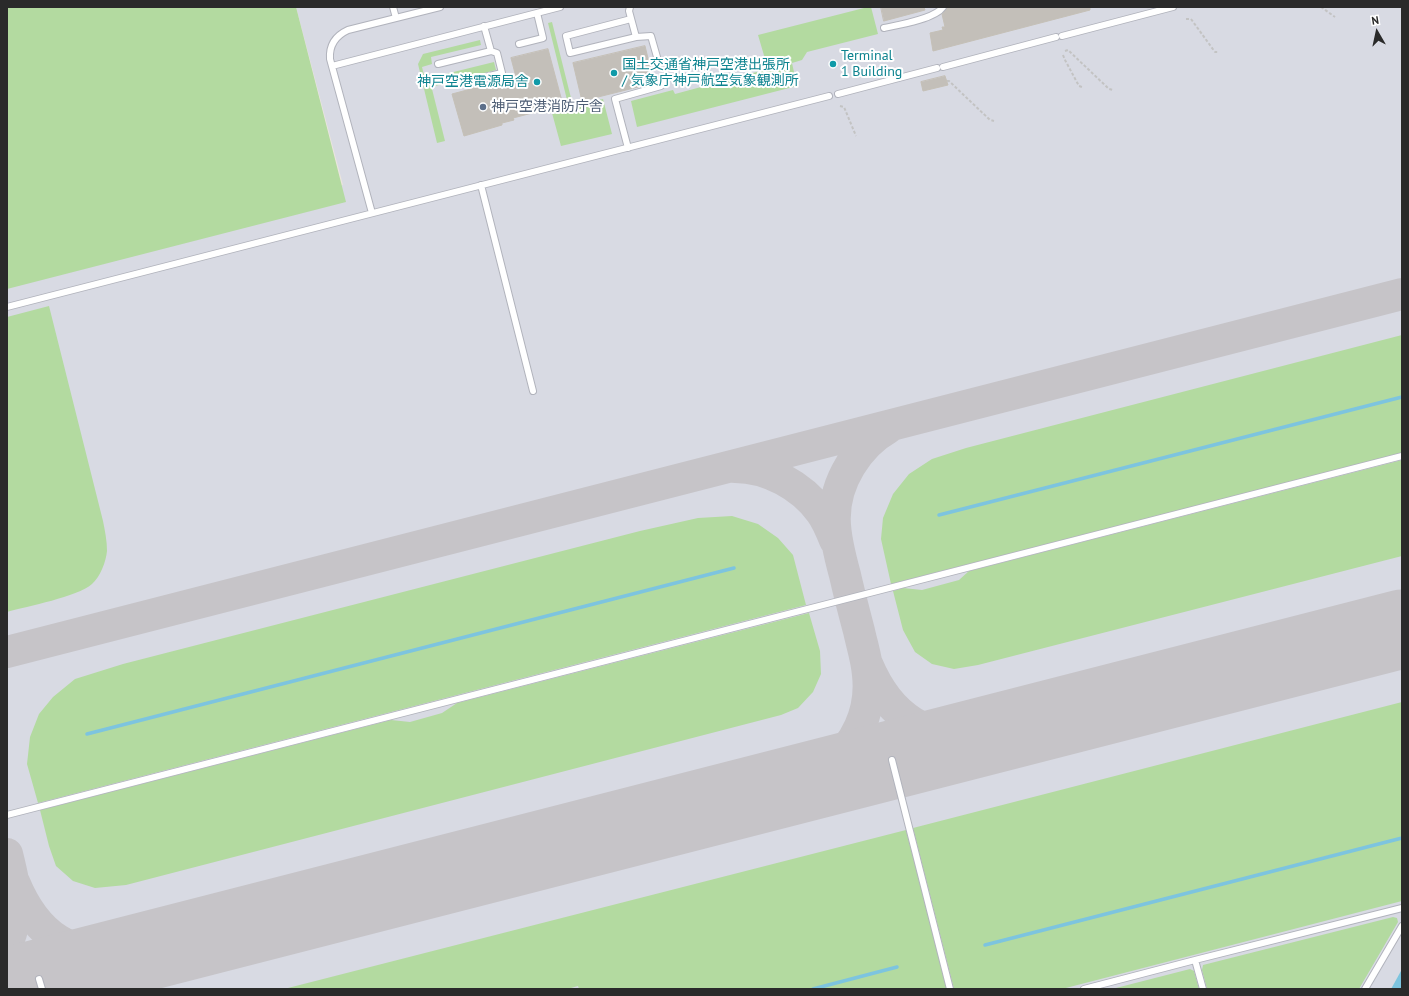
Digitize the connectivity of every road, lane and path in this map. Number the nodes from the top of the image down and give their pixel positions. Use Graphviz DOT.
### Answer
graph roads {
  1 [pos="393,7"];
  2 [pos="440,7"];
  3 [pos="560,7"];
  4 [pos="630,7"];
  5 [pos="943,7"];
  6 [pos="1173,7"];
  7 [pos="1321,7"];
  8 [pos="537,13"];
  9 [pos="1335,17"];
  10 [pos="396,18"];
  11 [pos="631,19"];
  12 [pos="1186,19"];
  13 [pos="484,26"];
  14 [pos="884,28"];
  15 [pos="636,36"];
  16 [pos="519,44"];
  17 [pos="490,51"];
  18 [pos="1065,51"];
  19 [pos="1219,52"];
  20 [pos="1063,55"];
  21 [pos="438,64"];
  22 [pos="659,64"];
  23 [pos="332,66"];
  24 [pos="662,77"];
  25 [pos="947,81"];
  26 [pos="455,84"];
  27 [pos="1082,87"];
  28 [pos="1113,90"];
  29 [pos="838,94"];
  30 [pos="829,96"];
  31 [pos="840,106"];
  32 [pos="994,120"];
  33 [pos="856,136"];
  34 [pos="628,148"];
  35 [pos="481,185"];
  36 [pos="372,213"];
  37 [pos="7,307"];
  38 [pos="533,391"];
  39 [pos="1402,456"];
  40 [pos="892,760"];
  41 [pos="7,815"];
  42 [pos="1402,908"];
  43 [pos="1402,926"];
  44 [pos="1195,960"];
  45 [pos="39,979"];
  46 [pos="42,989"];
  47 [pos="950,989"];
  48 [pos="1084,989"];
  49 [pos="1203,989"];
  50 [pos="1365,989"];
  1 -- 10 [label="lane"];
  2 -- 10 [label="lane"];
  3 -- 8 [label="lane"];
  4 -- 11 [label="lane"];
  5 -- 14 [label="lane"];
  6 -- 29 [label="lane"];
  7 -- 9 [label="path"];
  8 -- 13 [label="lane"];
  8 -- 16 [label="lane"];
  10 -- 23 [label="lane"];
  11 -- 15 [label="lane"];
  11 -- 15 [label="lane"];
  12 -- 19 [label="path"];
  13 -- 17 [label="lane"];
  13 -- 23 [label="lane"];
  15 -- 22 [label="lane"];
  17 -- 21 [label="lane"];
  17 -- 26 [label="lane"];
  18 -- 28 [label="path"];
  20 -- 27 [label="path"];
  23 -- 36 [label="lane"];
  24 -- 34 [label="lane"];
  25 -- 32 [label="path"];
  30 -- 34 [label="lane"];
  31 -- 33 [label="path"];
  34 -- 35 [label="lane"];
  35 -- 36 [label="lane"];
  35 -- 38 [label="lane"];
  36 -- 37 [label="lane"];
  39 -- 41 [label="lane"];
  40 -- 47 [label="lane"];
  42 -- 44 [label="lane"];
  43 -- 50 [label="lane"];
  44 -- 48 [label="lane"];
  44 -- 49 [label="lane"];
  45 -- 46 [label="lane"];
}
